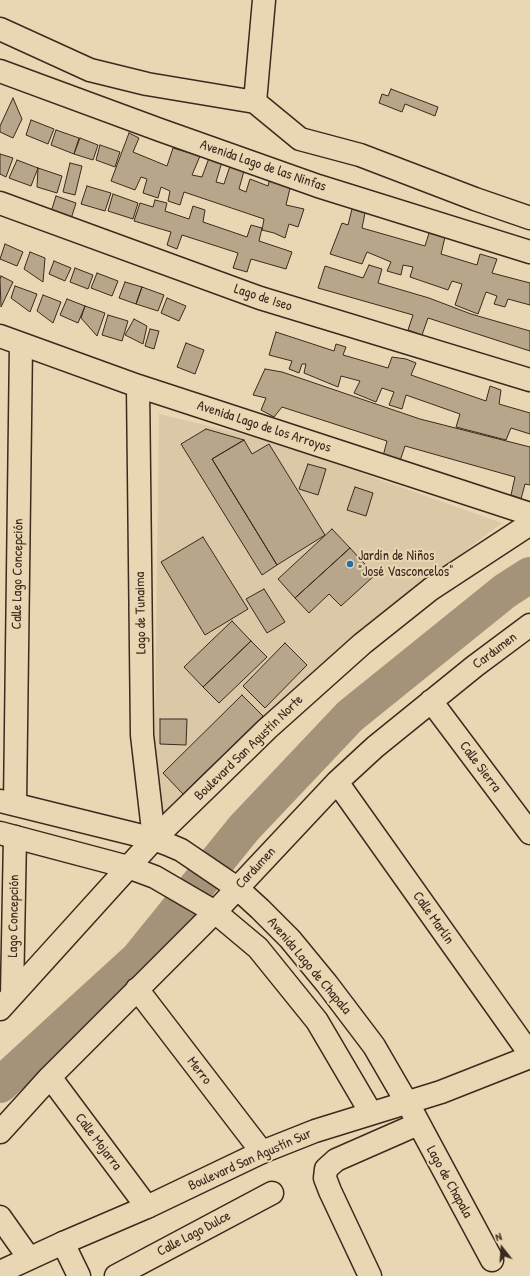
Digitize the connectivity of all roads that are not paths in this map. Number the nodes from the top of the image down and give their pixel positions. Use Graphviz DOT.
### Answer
graph roads {
  1 [pos="264,0"];
  2 [pos="0,29"];
  3 [pos="1,73"];
  4 [pos="255,102"];
  5 [pos="0,203"];
  6 [pos="530,218"];
  7 [pos="530,252"];
  8 [pos="0,336"];
  9 [pos="21,344"];
  10 [pos="530,380"];
  11 [pos="138,386"];
  12 [pos="530,514"];
  13 [pos="530,524"];
  14 [pos="530,625"];
  15 [pos="431,701"];
  16 [pos="337,782"];
  17 [pos="7,802"];
  18 [pos="530,833"];
  19 [pos="8,835"];
  20 [pos="154,839"];
  21 [pos="128,867"];
  22 [pos="230,883"];
  23 [pos="207,908"];
  24 [pos="137,990"];
  25 [pos="6,1002"];
  26 [pos="530,1055"];
  27 [pos="50,1077"];
  28 [pos="407,1103"];
  29 [pos="371,1113"];
  30 [pos="418,1124"];
  31 [pos="0,1132"];
  32 [pos="262,1152"];
  33 [pos="272,1193"];
  34 [pos="147,1207"];
  35 [pos="0,1217"];
  36 [pos="64,1243"];
  37 [pos="29,1258"];
  38 [pos="492,1260"];
  39 [pos="0,1272"];
  40 [pos="79,1276"];
  41 [pos="116,1276"];
  42 [pos="370,1276"];
  1 -- 4 [label="street"];
  2 -- 4 [label="street"];
  3 -- 7 [label="street, Avenida Lago de las Ninfas"];
  4 -- 6 [label="street"];
  5 -- 10 [label="street, Lago de Iseo"];
  8 -- 9 [label="street, Avenida Lago de los Arroyos"];
  9 -- 11 [label="street, Avenida Lago de los Arroyos"];
  9 -- 17 [label="street, Calle Lago Concepción"];
  11 -- 12 [label="street, Avenida Lago de los Arroyos"];
  11 -- 20 [label="street, Lago de Tunaima"];
  13 -- 20 [label="street, Boulevard San Agustín Norte"];
  14 -- 15 [label="street, Cardumen"];
  15 -- 16 [label="street, Cardumen"];
  15 -- 18 [label="street, Calle Sierra"];
  16 -- 22 [label="street, Cardumen"];
  16 -- 26 [label="street, Calle Marlín"];
  17 -- 20 [label="street, Avenida Lago de Chapala"];
  19 -- 21 [label="street, Avenida Lago de Chapala"];
  19 -- 25 [label="street, Lago Concepción"];
  20 -- 21 [label="street, Boulevard San Agustín Norte"];
  20 -- 22 [label="street, Avenida Lago de Chapala"];
  21 -- 23 [label="street, Avenida Lago de Chapala"];
  21 -- 25 [label="street, Boulevard San Agustín Norte"];
  22 -- 23 [label="street, Cardumen"];
  22 -- 28 [label="street, Avenida Lago de Chapala"];
  23 -- 24 [label="street, Cardumen"];
  23 -- 29 [label="street, Avenida Lago de Chapala"];
  24 -- 27 [label="street, Cardumen"];
  24 -- 32 [label="street, Merro"];
  26 -- 28 [label="street, Boulevard San Agustín Sur"];
  27 -- 31 [label="street, Cardumen"];
  27 -- 34 [label="street, Calle Mojarra"];
  28 -- 29 [label="street, Boulevard San Agustín Sur"];
  28 -- 30 [label="street, Lago de Chapala"];
  29 -- 32 [label="street, Boulevard San Agustín Sur"];
  30 -- 38 [label="street, Lago de Chapala"];
  30 -- 42 [label="street"];
  32 -- 34 [label="street, Boulevard San Agustín Sur"];
  33 -- 41 [label="street, Calle Lago Dulce"];
  34 -- 36 [label="street, Boulevard San Agustín Sur"];
  35 -- 37 [label="street"];
  36 -- 37 [label="street, Boulevard San Agustín Sur"];
  36 -- 40 [label="street"];
  37 -- 39 [label="street, Boulevard San Agustín Sur"];
}
